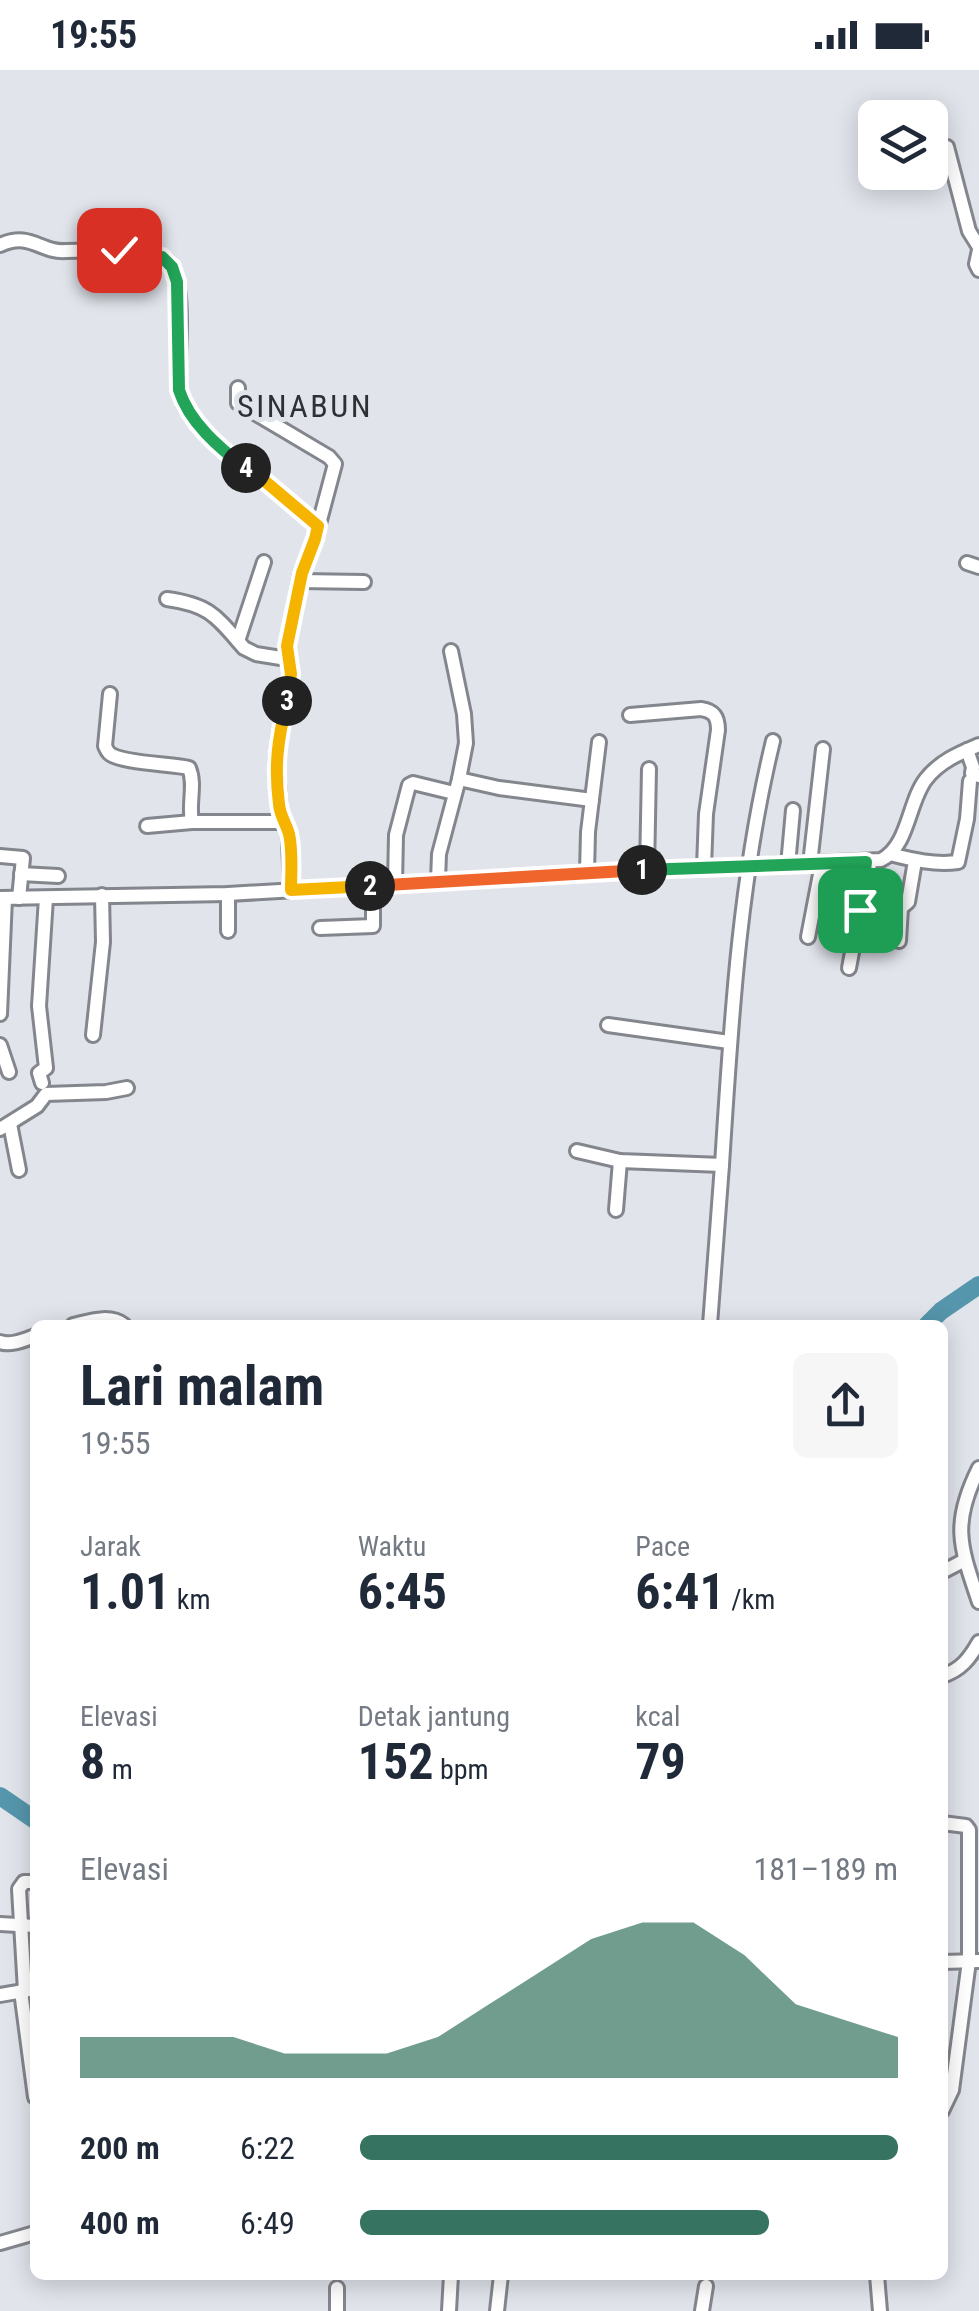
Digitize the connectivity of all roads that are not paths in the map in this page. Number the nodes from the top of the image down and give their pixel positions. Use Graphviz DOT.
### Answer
graph roads {
  1 [pos="948,151"];
  2 [pos="0,245"];
  3 [pos="979,249"];
  4 [pos="979,270"];
  5 [pos="238,388"];
  6 [pos="318,526"];
  7 [pos="264,562"];
  8 [pos="300,581"];
  9 [pos="364,582"];
  10 [pos="167,599"];
  11 [pos="238,642"];
  12 [pos="450,651"];
  13 [pos="287,659"];
  14 [pos="110,694"];
  15 [pos="630,715"];
  16 [pos="774,741"];
  17 [pos="598,742"];
  18 [pos="973,748"];
  19 [pos="822,750"];
  20 [pos="648,769"];
  21 [pos="975,779"];
  22 [pos="457,786"];
  23 [pos="592,800"];
  24 [pos="794,810"];
  25 [pos="192,822"];
  26 [pos="282,822"];
  27 [pos="147,826"];
  28 [pos="890,854"];
  29 [pos="0,856"];
  30 [pos="915,861"];
  31 [pos="866,862"];
  32 [pos="816,864"];
  33 [pos="788,865"];
  34 [pos="750,866"];
  35 [pos="704,867"];
  36 [pos="647,870"];
  37 [pos="587,872"];
  38 [pos="22,874"];
  39 [pos="58,876"];
  40 [pos="438,882"];
  41 [pos="396,884"];
  42 [pos="373,886"];
  43 [pos="291,890"];
  44 [pos="228,894"];
  45 [pos="102,896"];
  46 [pos="8,898"];
  47 [pos="46,898"];
  48 [pos="320,928"];
  49 [pos="228,931"];
  50 [pos="808,937"];
  51 [pos="899,942"];
  52 [pos="849,968"];
  53 [pos="0,1014"];
  54 [pos="608,1024"];
  55 [pos="93,1035"];
  56 [pos="729,1042"];
  57 [pos="0,1045"];
  58 [pos="9,1072"];
  59 [pos="42,1082"];
  60 [pos="127,1088"];
  61 [pos="5,1127"];
  62 [pos="577,1152"];
  63 [pos="620,1162"];
  64 [pos="722,1166"];
  65 [pos="18,1170"];
  66 [pos="616,1210"];
  67 [pos="710,1320"];
  68 [pos="30,1338"];
  69 [pos="0,1342"];
  70 [pos="979,1468"];
  71 [pos="965,1560"];
  72 [pos="948,1569"];
  73 [pos="979,1602"];
  74 [pos="979,1642"];
  75 [pos="948,1673"];
  76 [pos="948,1824"];
  77 [pos="30,1882"];
  78 [pos="0,1924"];
  79 [pos="20,1926"];
  80 [pos="30,1926"];
  81 [pos="974,1961"];
  82 [pos="948,1962"];
  83 [pos="27,1990"];
  84 [pos="0,1996"];
  85 [pos="30,2030"];
  86 [pos="948,2101"];
  87 [pos="30,2235"];
  88 [pos="0,2242"];
  89 [pos="451,2280"];
  90 [pos="500,2280"];
  91 [pos="878,2280"];
  92 [pos="706,2286"];
  93 [pos="337,2288"];
  94 [pos="336,2311"];
  95 [pos="449,2311"];
  96 [pos="497,2311"];
  97 [pos="702,2311"];
  98 [pos="867,2311"];
  99 [pos="880,2311"];
  1 -- 3 [label="street"];
  2 -- 6 [label="street"];
  3 -- 4 [label="street"];
  5 -- 6 [label="street"];
  6 -- 8 [label="street"];
  7 -- 11 [label="street"];
  8 -- 9 [label="street"];
  8 -- 13 [label="street"];
  10 -- 11 [label="street"];
  11 -- 13 [label="street"];
  12 -- 22 [label="street"];
  13 -- 26 [label="street"];
  14 -- 25 [label="street"];
  15 -- 35 [label="street"];
  16 -- 34 [label="street"];
  17 -- 23 [label="street"];
  18 -- 21 [label="street"];
  18 -- 28 [label="street"];
  19 -- 32 [label="street"];
  20 -- 36 [label="street"];
  21 -- 30 [label="street"];
  22 -- 23 [label="street"];
  22 -- 40 [label="street"];
  22 -- 41 [label="street"];
  23 -- 37 [label="street"];
  24 -- 33 [label="street"];
  25 -- 26 [label="street"];
  25 -- 27 [label="street"];
  26 -- 43 [label="street"];
  28 -- 30 [label="street"];
  28 -- 31 [label="street"];
  29 -- 38 [label="street"];
  30 -- 51 [label="street"];
  31 -- 32 [label="street"];
  31 -- 52 [label="street"];
  32 -- 33 [label="street"];
  32 -- 50 [label="street"];
  33 -- 34 [label="street"];
  34 -- 35 [label="street"];
  34 -- 56 [label="street"];
  35 -- 36 [label="street"];
  36 -- 37 [label="street"];
  37 -- 40 [label="street"];
  38 -- 39 [label="street"];
  38 -- 46 [label="street"];
  40 -- 41 [label="street"];
  41 -- 42 [label="street"];
  42 -- 43 [label="street"];
  42 -- 48 [label="street"];
  43 -- 44 [label="street"];
  44 -- 45 [label="street"];
  44 -- 49 [label="street"];
  45 -- 47 [label="street"];
  45 -- 55 [label="street"];
  46 -- 47 [label="street"];
  46 -- 53 [label="street"];
  47 -- 59 [label="street"];
  54 -- 56 [label="street"];
  56 -- 64 [label="street"];
  57 -- 58 [label="street"];
  60 -- 61 [label="street"];
  61 -- 65 [label="street"];
  62 -- 63 [label="street"];
  63 -- 64 [label="street"];
  63 -- 66 [label="street"];
  64 -- 67 [label="street"];
  68 -- 69 [label="street"];
  70 -- 71 [label="street"];
  71 -- 72 [label="street"];
  71 -- 73 [label="street"];
  74 -- 75 [label="street"];
  76 -- 81 [label="street"];
  77 -- 79 [label="street"];
  78 -- 79 [label="street"];
  79 -- 80 [label="street"];
  79 -- 83 [label="street"];
  81 -- 82 [label="street"];
  81 -- 86 [label="street"];
  83 -- 84 [label="street"];
  83 -- 85 [label="street"];
  87 -- 88 [label="street"];
  89 -- 95 [label="street"];
  90 -- 96 [label="street"];
  91 -- 99 [label="street"];
  92 -- 97 [label="street"];
  93 -- 94 [label="street"];
  98 -- 99 [label="street"];
}
